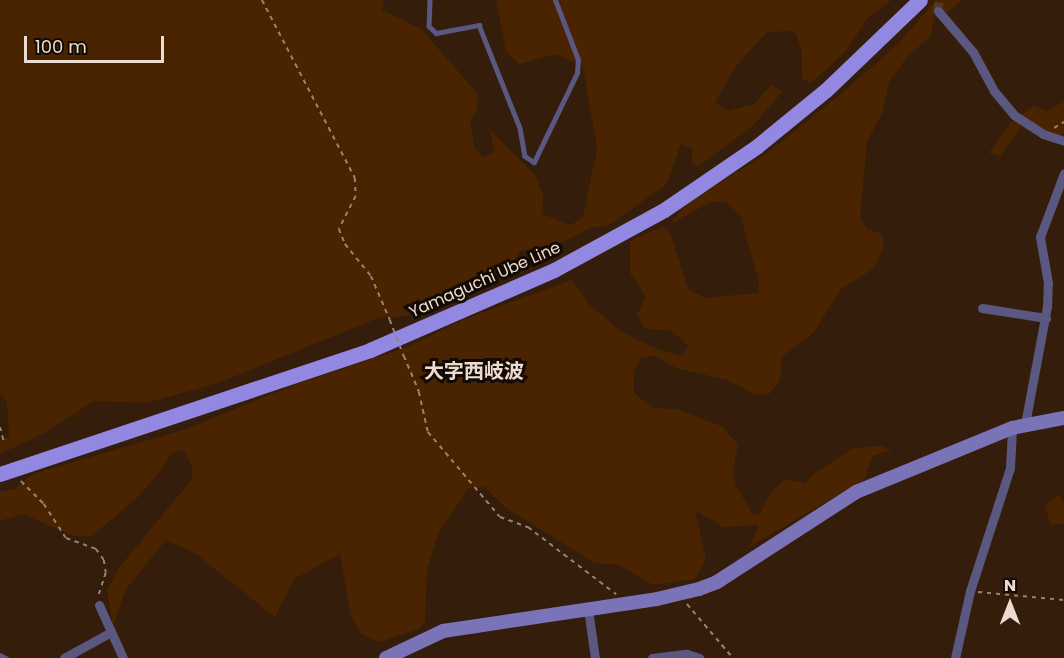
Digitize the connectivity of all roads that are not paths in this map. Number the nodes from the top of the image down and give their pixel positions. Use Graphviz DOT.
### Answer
graph roads {
  1 [pos="430,0"];
  2 [pos="555,0"];
  3 [pos="920,0"];
  4 [pos="938,11"];
  5 [pos="1064,141"];
  6 [pos="1064,173"];
  7 [pos="982,308"];
  8 [pos="1046,318"];
  9 [pos="1064,418"];
  10 [pos="1019,426"];
  11 [pos="0,474"];
  12 [pos="99,605"];
  13 [pos="588,609"];
  14 [pos="111,632"];
  15 [pos="80,649"];
  16 [pos="0,655"];
  17 [pos="6,658"];
  18 [pos="64,658"];
  19 [pos="86,658"];
  20 [pos="123,658"];
  21 [pos="386,658"];
  22 [pos="595,658"];
  23 [pos="652,658"];
  24 [pos="699,658"];
  25 [pos="955,658"];
  1 -- 2 [label="lane"];
  3 -- 11 [label="main road, Yamaguchi Ube Line"];
  4 -- 5 [label="street"];
  6 -- 8 [label="street"];
  7 -- 8 [label="street"];
  8 -- 10 [label="street"];
  9 -- 10 [label="street"];
  10 -- 13 [label="street"];
  10 -- 25 [label="street"];
  12 -- 14 [label="street"];
  13 -- 21 [label="street"];
  13 -- 22 [label="street"];
  14 -- 15 [label="street"];
  14 -- 20 [label="street"];
  15 -- 18 [label="street"];
  15 -- 19 [label="street"];
  16 -- 17 [label="lane"];
  23 -- 24 [label="street"];
}
